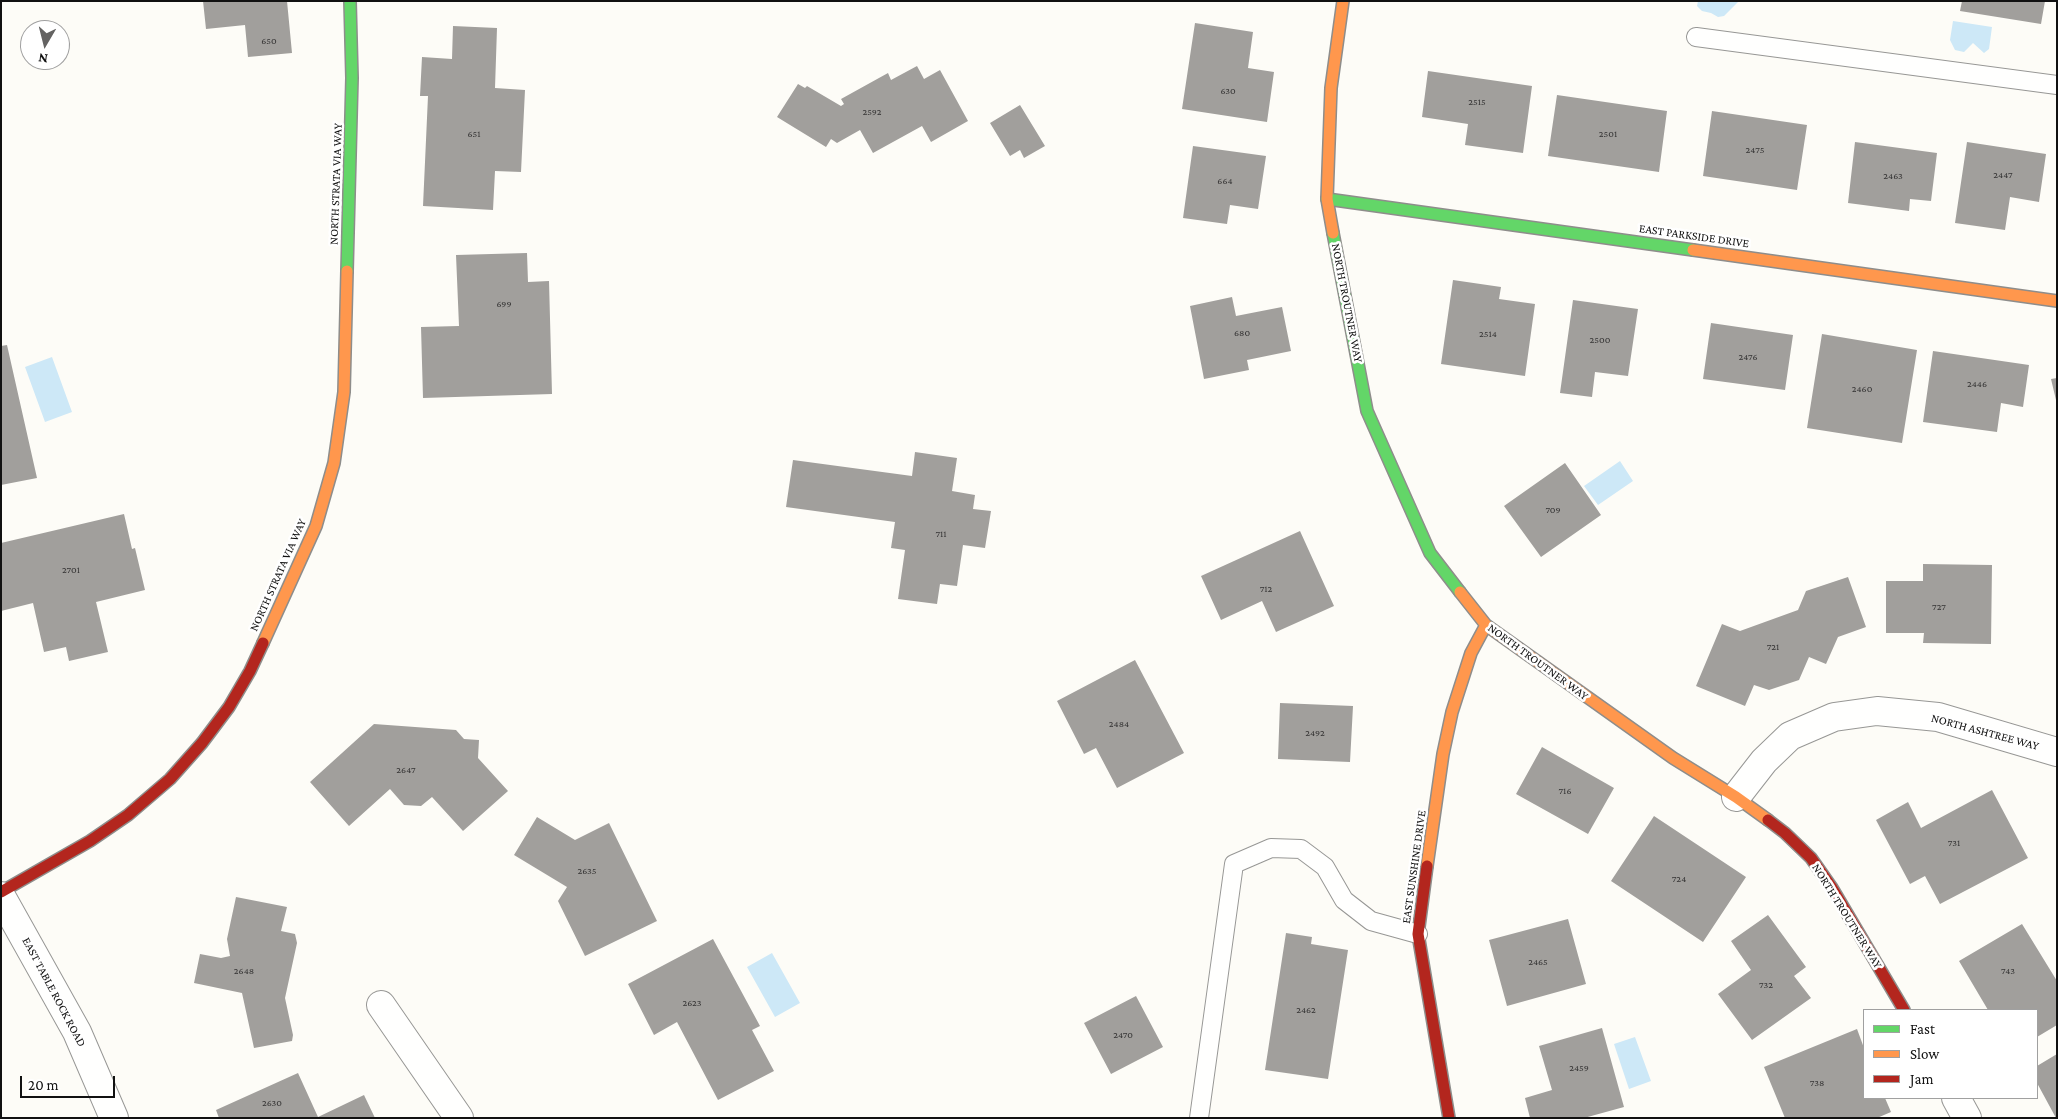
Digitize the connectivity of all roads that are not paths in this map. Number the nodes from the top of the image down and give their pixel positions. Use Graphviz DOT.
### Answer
graph roads {
  1 [pos="350,1"];
  2 [pos="1343,1"];
  3 [pos="1696,37"];
  4 [pos="2057,85"];
  5 [pos="1327,199"];
  6 [pos="2057,301"];
  7 [pos="1486,625"];
  8 [pos="2057,752"];
  9 [pos="1736,797"];
  10 [pos="1,892"];
  11 [pos="1,896"];
  12 [pos="1418,934"];
  13 [pos="381,1006"];
  14 [pos="1903,1009"];
  15 [pos="1957,1099"];
  16 [pos="114,1118"];
  17 [pos="459,1118"];
  18 [pos="1199,1118"];
  19 [pos="1449,1118"];
  20 [pos="1967,1118"];
  1 -- 10 [label="street, NORTH STRATA VIA WAY"];
  2 -- 5 [label="street, NORTH TROUTNER WAY"];
  3 -- 4 [label="lane"];
  5 -- 6 [label="street, EAST PARKSIDE DRIVE"];
  5 -- 7 [label="street, NORTH TROUTNER WAY"];
  7 -- 9 [label="street, NORTH TROUTNER WAY"];
  7 -- 12 [label="street, EAST SUNSHINE DRIVE"];
  8 -- 9 [label="street, NORTH ASHTREE WAY"];
  9 -- 14 [label="street, NORTH TROUTNER WAY"];
  11 -- 16 [label="street, EAST TABLE ROCK ROAD"];
  12 -- 18 [label="lane"];
  12 -- 19 [label="street, EAST SUNSHINE DRIVE"];
  13 -- 17 [label="street"];
  15 -- 20 [label="street"];
}
